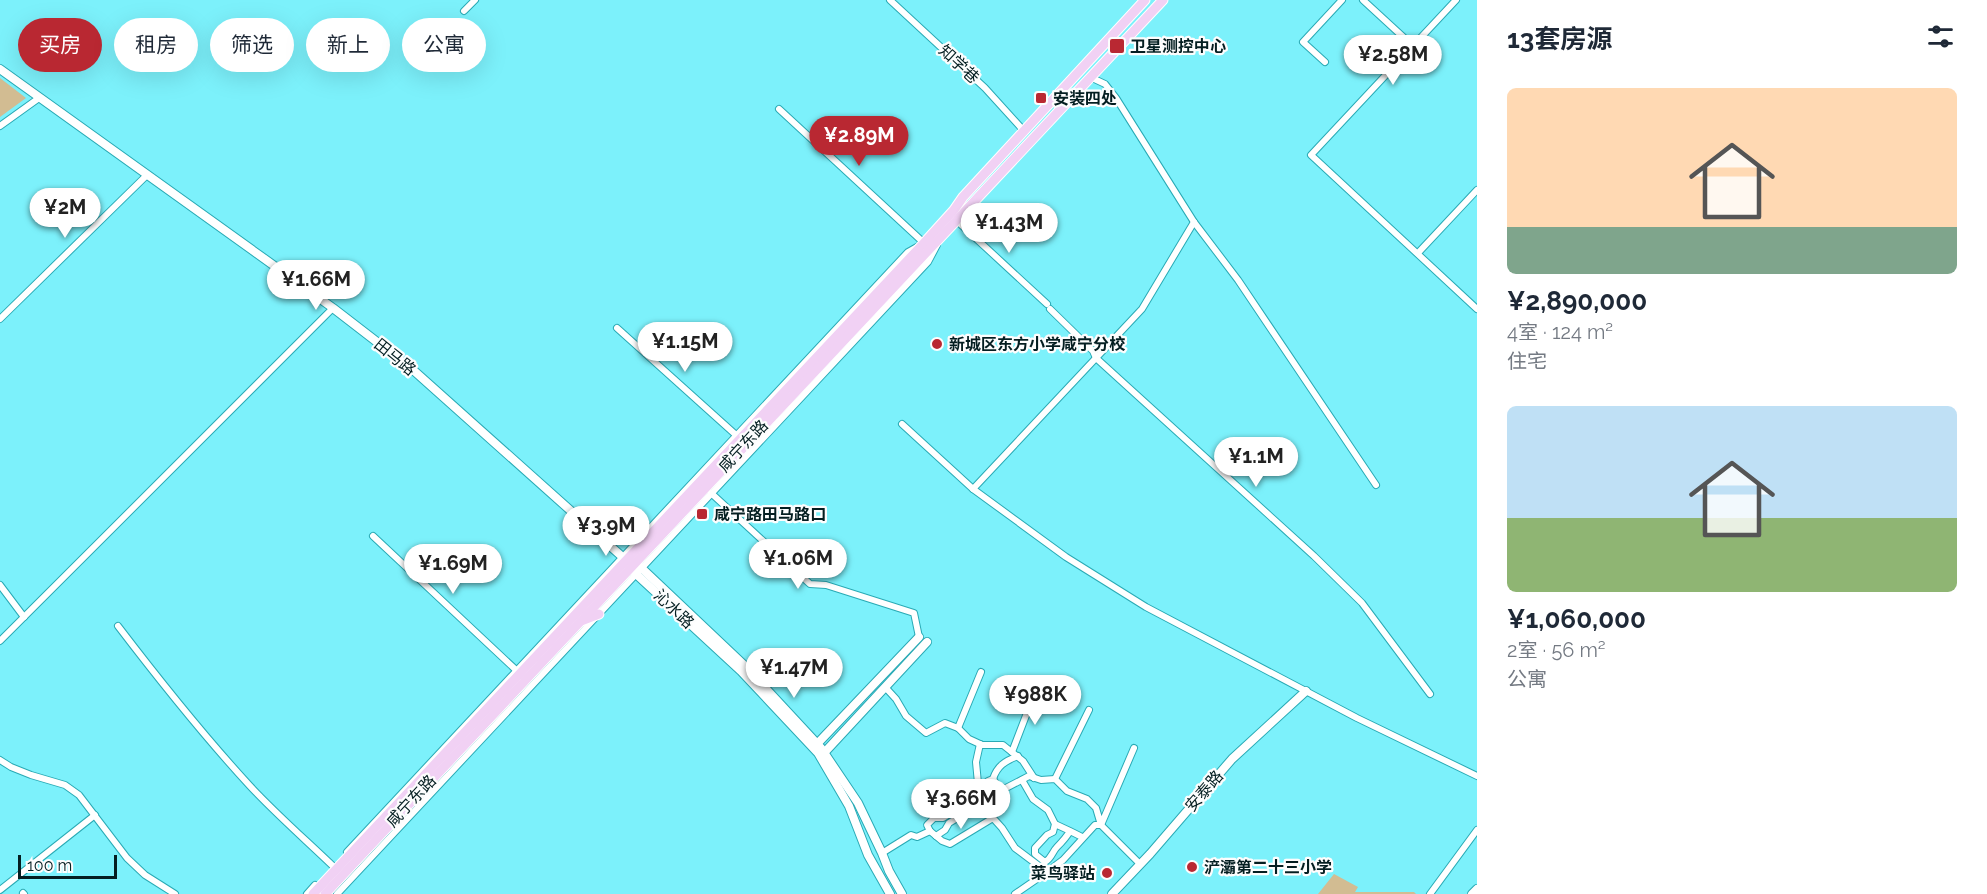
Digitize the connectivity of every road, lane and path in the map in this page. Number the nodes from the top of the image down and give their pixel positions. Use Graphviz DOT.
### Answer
graph roads {
  1 [pos="475,0"];
  2 [pos="890,0"];
  3 [pos="1145,0"];
  4 [pos="1163,0"];
  5 [pos="1342,0"];
  6 [pos="1363,0"];
  7 [pos="1456,0"];
  8 [pos="464,11"];
  9 [pos="1413,46"];
  10 [pos="1324,62"];
  11 [pos="0,69"];
  12 [pos="1090,77"];
  13 [pos="39,98"];
  14 [pos="779,109"];
  15 [pos="0,126"];
  16 [pos="1024,131"];
  17 [pos="147,175"];
  18 [pos="1477,190"];
  19 [pos="956,220"];
  20 [pos="1194,222"];
  21 [pos="946,231"];
  22 [pos="924,243"];
  23 [pos="1418,253"];
  24 [pos="333,308"];
  25 [pos="1477,309"];
  26 [pos="0,319"];
  27 [pos="617,328"];
  28 [pos="1096,358"];
  29 [pos="902,424"];
  30 [pos="736,435"];
  31 [pos="1376,485"];
  32 [pos="973,489"];
  33 [pos="711,493"];
  34 [pos="373,536"];
  35 [pos="632,565"];
  36 [pos="0,585"];
  37 [pos="599,614"];
  38 [pos="24,617"];
  39 [pos="579,622"];
  40 [pos="118,626"];
  41 [pos="923,640"];
  42 [pos="0,641"];
  43 [pos="516,670"];
  44 [pos="981,672"];
  45 [pos="878,681"];
  46 [pos="885,687"];
  47 [pos="1035,692"];
  48 [pos="1305,693"];
  49 [pos="1430,694"];
  50 [pos="1089,710"];
  51 [pos="958,728"];
  52 [pos="817,744"];
  53 [pos="980,744"];
  54 [pos="1134,748"];
  55 [pos="824,753"];
  56 [pos="1015,754"];
  57 [pos="0,760"];
  58 [pos="1477,776"];
  59 [pos="1034,778"];
  60 [pos="993,779"];
  61 [pos="1055,779"];
  62 [pos="1022,780"];
  63 [pos="1004,789"];
  64 [pos="979,794"];
  65 [pos="988,801"];
  66 [pos="964,805"];
  67 [pos="969,812"];
  68 [pos="95,815"];
  69 [pos="993,818"];
  70 [pos="1055,824"];
  71 [pos="1101,825"];
  72 [pos="1477,830"];
  73 [pos="930,831"];
  74 [pos="1070,831"];
  75 [pos="936,836"];
  76 [pos="1083,837"];
  77 [pos="882,853"];
  78 [pos="1140,864"];
  79 [pos="334,868"];
  80 [pos="1047,872"];
  81 [pos="1477,889"];
  82 [pos="0,890"];
  83 [pos="175,894"];
  84 [pos="307,894"];
  85 [pos="313,894"];
  86 [pos="325,894"];
  87 [pos="337,894"];
  88 [pos="890,894"];
  89 [pos="902,894"];
  90 [pos="1015,894"];
  91 [pos="1112,894"];
  92 [pos="1430,894"];
  93 [pos="1472,894"];
  1 -- 8 [label="street"];
  2 -- 16 [label="street, 知学巷"];
  3 -- 16 [label="main road, 咸宁东路"];
  4 -- 12 [label="main road, 咸宁东路"];
  5 -- 10 [label="street"];
  6 -- 9 [label="street"];
  7 -- 9 [label="street"];
  9 -- 23 [label="street"];
  11 -- 13 [label="street, 田马路"];
  12 -- 19 [label="main road, 咸宁东路"];
  12 -- 20 [label="street"];
  13 -- 15 [label="street"];
  13 -- 17 [label="street, 田马路"];
  14 -- 22 [label="street"];
  16 -- 22 [label="main road, 咸宁东路"];
  17 -- 24 [label="street, 田马路"];
  17 -- 26 [label="street"];
  18 -- 23 [label="street"];
  19 -- 21 [label="main road, 咸宁东路"];
  19 -- 28 [label="street"];
  20 -- 28 [label="street"];
  20 -- 31 [label="street"];
  21 -- 33 [label="street"];
  21 -- 35 [label="main road, 咸宁东路"];
  22 -- 30 [label="street"];
  22 -- 35 [label="main road, 咸宁东路"];
  23 -- 25 [label="street"];
  24 -- 35 [label="street, 田马路"];
  24 -- 38 [label="street"];
  27 -- 30 [label="street"];
  28 -- 32 [label="street"];
  28 -- 49 [label="street"];
  29 -- 32 [label="street"];
  30 -- 35 [label="street"];
  32 -- 48 [label="street"];
  33 -- 35 [label="street"];
  33 -- 41 [label="street"];
  34 -- 43 [label="street"];
  35 -- 37 [label="street"];
  35 -- 39 [label="main road, 咸宁东路"];
  35 -- 43 [label="street"];
  35 -- 52 [label="main road, 沁水路"];
  35 -- 79 [label="main road, 咸宁东路"];
  35 -- 88 [label="main road, 沁水路"];
  36 -- 38 [label="street"];
  37 -- 39 [label="main road"];
  37 -- 87 [label="street"];
  38 -- 42 [label="street"];
  39 -- 86 [label="main road, 咸宁东路"];
  40 -- 79 [label="street"];
  41 -- 45 [label="street"];
  41 -- 46 [label="street"];
  43 -- 79 [label="street"];
  44 -- 51 [label="street"];
  45 -- 46 [label="street"];
  45 -- 52 [label="street"];
  46 -- 51 [label="street"];
  46 -- 55 [label="street"];
  47 -- 56 [label="street"];
  48 -- 58 [label="street"];
  48 -- 78 [label="street, 安泰路"];
  50 -- 61 [label="street"];
  51 -- 53 [label="street"];
  52 -- 55 [label="main road, 沁水路"];
  53 -- 56 [label="street"];
  53 -- 64 [label="street"];
  54 -- 71 [label="street"];
  55 -- 77 [label="main road, 沁水路"];
  56 -- 59 [label="street"];
  56 -- 60 [label="street"];
  57 -- 68 [label="street"];
  59 -- 61 [label="street"];
  59 -- 62 [label="street"];
  60 -- 63 [label="street"];
  60 -- 65 [label="street"];
  61 -- 71 [label="street"];
  62 -- 63 [label="street"];
  62 -- 70 [label="street"];
  63 -- 65 [label="street"];
  64 -- 65 [label="street"];
  64 -- 66 [label="street"];
  65 -- 67 [label="street"];
  65 -- 69 [label="street"];
  66 -- 67 [label="street"];
  66 -- 73 [label="street"];
  67 -- 75 [label="street"];
  68 -- 82 [label="street"];
  68 -- 83 [label="street"];
  69 -- 75 [label="street"];
  69 -- 80 [label="street"];
  70 -- 74 [label="street"];
  70 -- 74 [label="street"];
  71 -- 76 [label="street"];
  71 -- 78 [label="street"];
  72 -- 92 [label="street"];
  73 -- 75 [label="street"];
  73 -- 77 [label="street"];
  74 -- 76 [label="street"];
  76 -- 80 [label="street"];
  77 -- 89 [label="main road, 沁水路"];
  78 -- 91 [label="street, 安泰路"];
  79 -- 84 [label="street"];
  79 -- 85 [label="main road, 咸宁东路"];
  80 -- 90 [label="street"];
  81 -- 93 [label="main road"];
}
